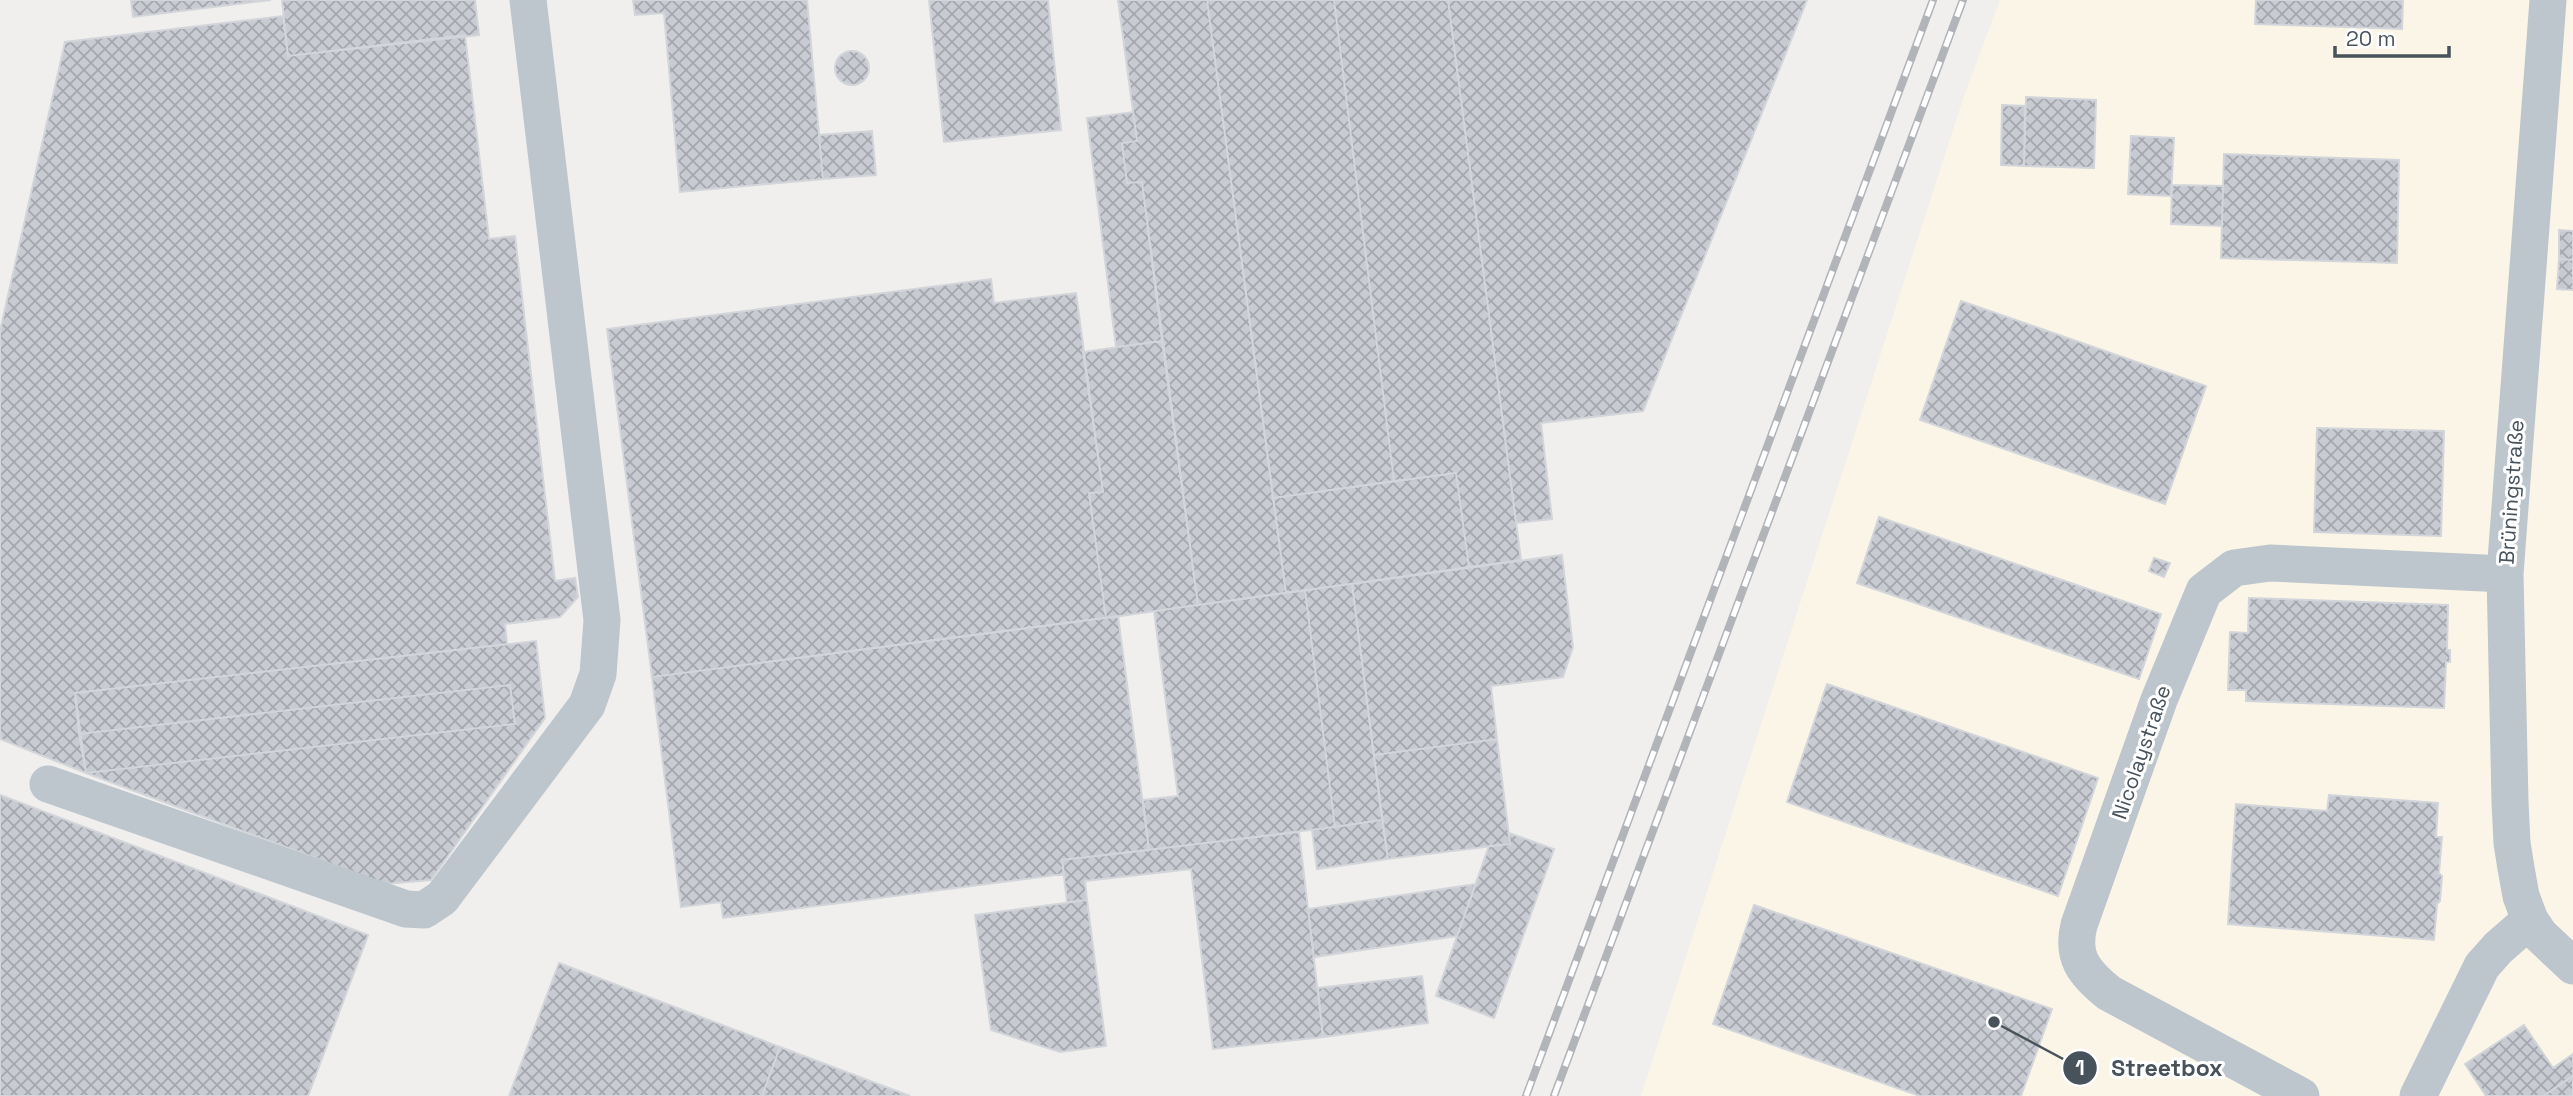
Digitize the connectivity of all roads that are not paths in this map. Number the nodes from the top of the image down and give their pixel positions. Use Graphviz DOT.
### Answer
graph roads {
  1 [pos="528,0"];
  2 [pos="2548,0"];
  3 [pos="2505,574"];
  4 [pos="48,784"];
  5 [pos="2530,919"];
  6 [pos="2573,966"];
  7 [pos="2420,1095"];
  8 [pos="2301,1096"];
  1 -- 4 [label="street"];
  2 -- 3 [label="street, Brüningstraße"];
  3 -- 5 [label="street, Brüningstraße"];
  3 -- 8 [label="street, Nicolaystraße"];
  5 -- 6 [label="street, Brüningstraße"];
  5 -- 7 [label="street"];
}
